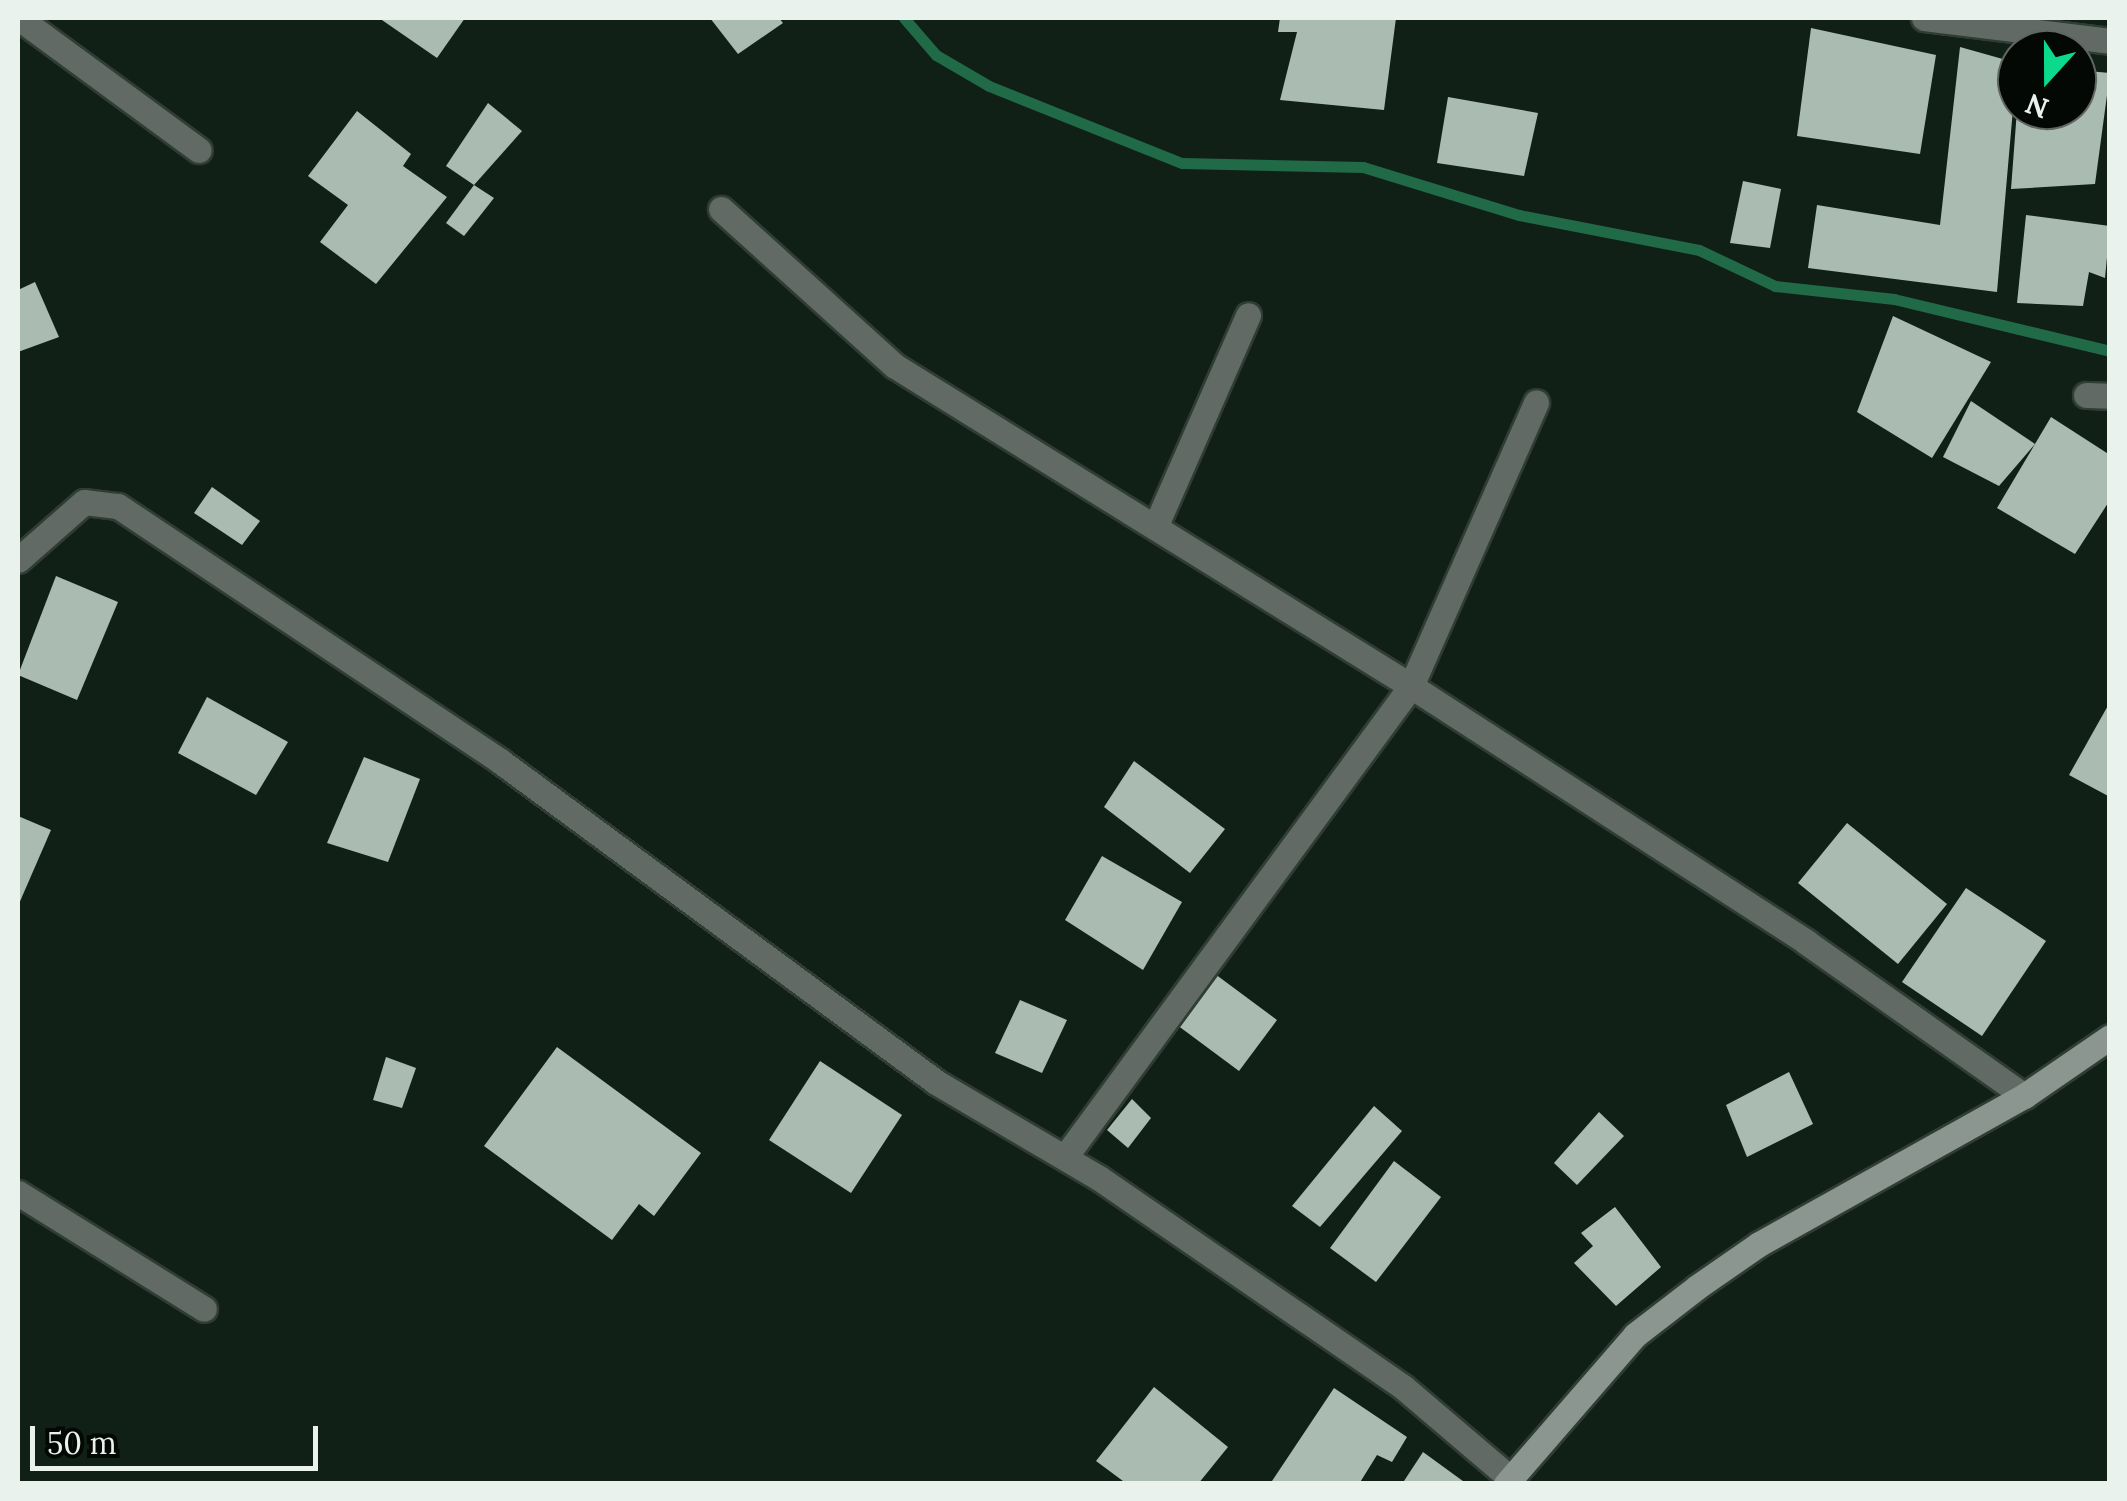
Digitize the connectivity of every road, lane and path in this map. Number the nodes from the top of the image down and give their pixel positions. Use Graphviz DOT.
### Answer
graph roads {
  1 [pos="20,18"];
  2 [pos="1939,18"];
  3 [pos="2110,41"];
  4 [pos="199,150"];
  5 [pos="720,209"];
  6 [pos="1248,315"];
  7 [pos="1536,402"];
  8 [pos="1156,525"];
  9 [pos="18,560"];
  10 [pos="1411,686"];
  11 [pos="2110,1037"];
  12 [pos="2024,1096"];
  13 [pos="1065,1158"];
  14 [pos="18,1194"];
  15 [pos="204,1309"];
  16 [pos="1508,1481"];
  1 -- 4 [label="street"];
  2 -- 3 [label="street"];
  5 -- 8 [label="street"];
  6 -- 8 [label="street"];
  7 -- 10 [label="street"];
  8 -- 10 [label="street"];
  9 -- 13 [label="street"];
  10 -- 12 [label="street"];
  10 -- 13 [label="street"];
  11 -- 12 [label="street"];
  12 -- 16 [label="street"];
  13 -- 16 [label="street"];
  14 -- 15 [label="street"];
}
